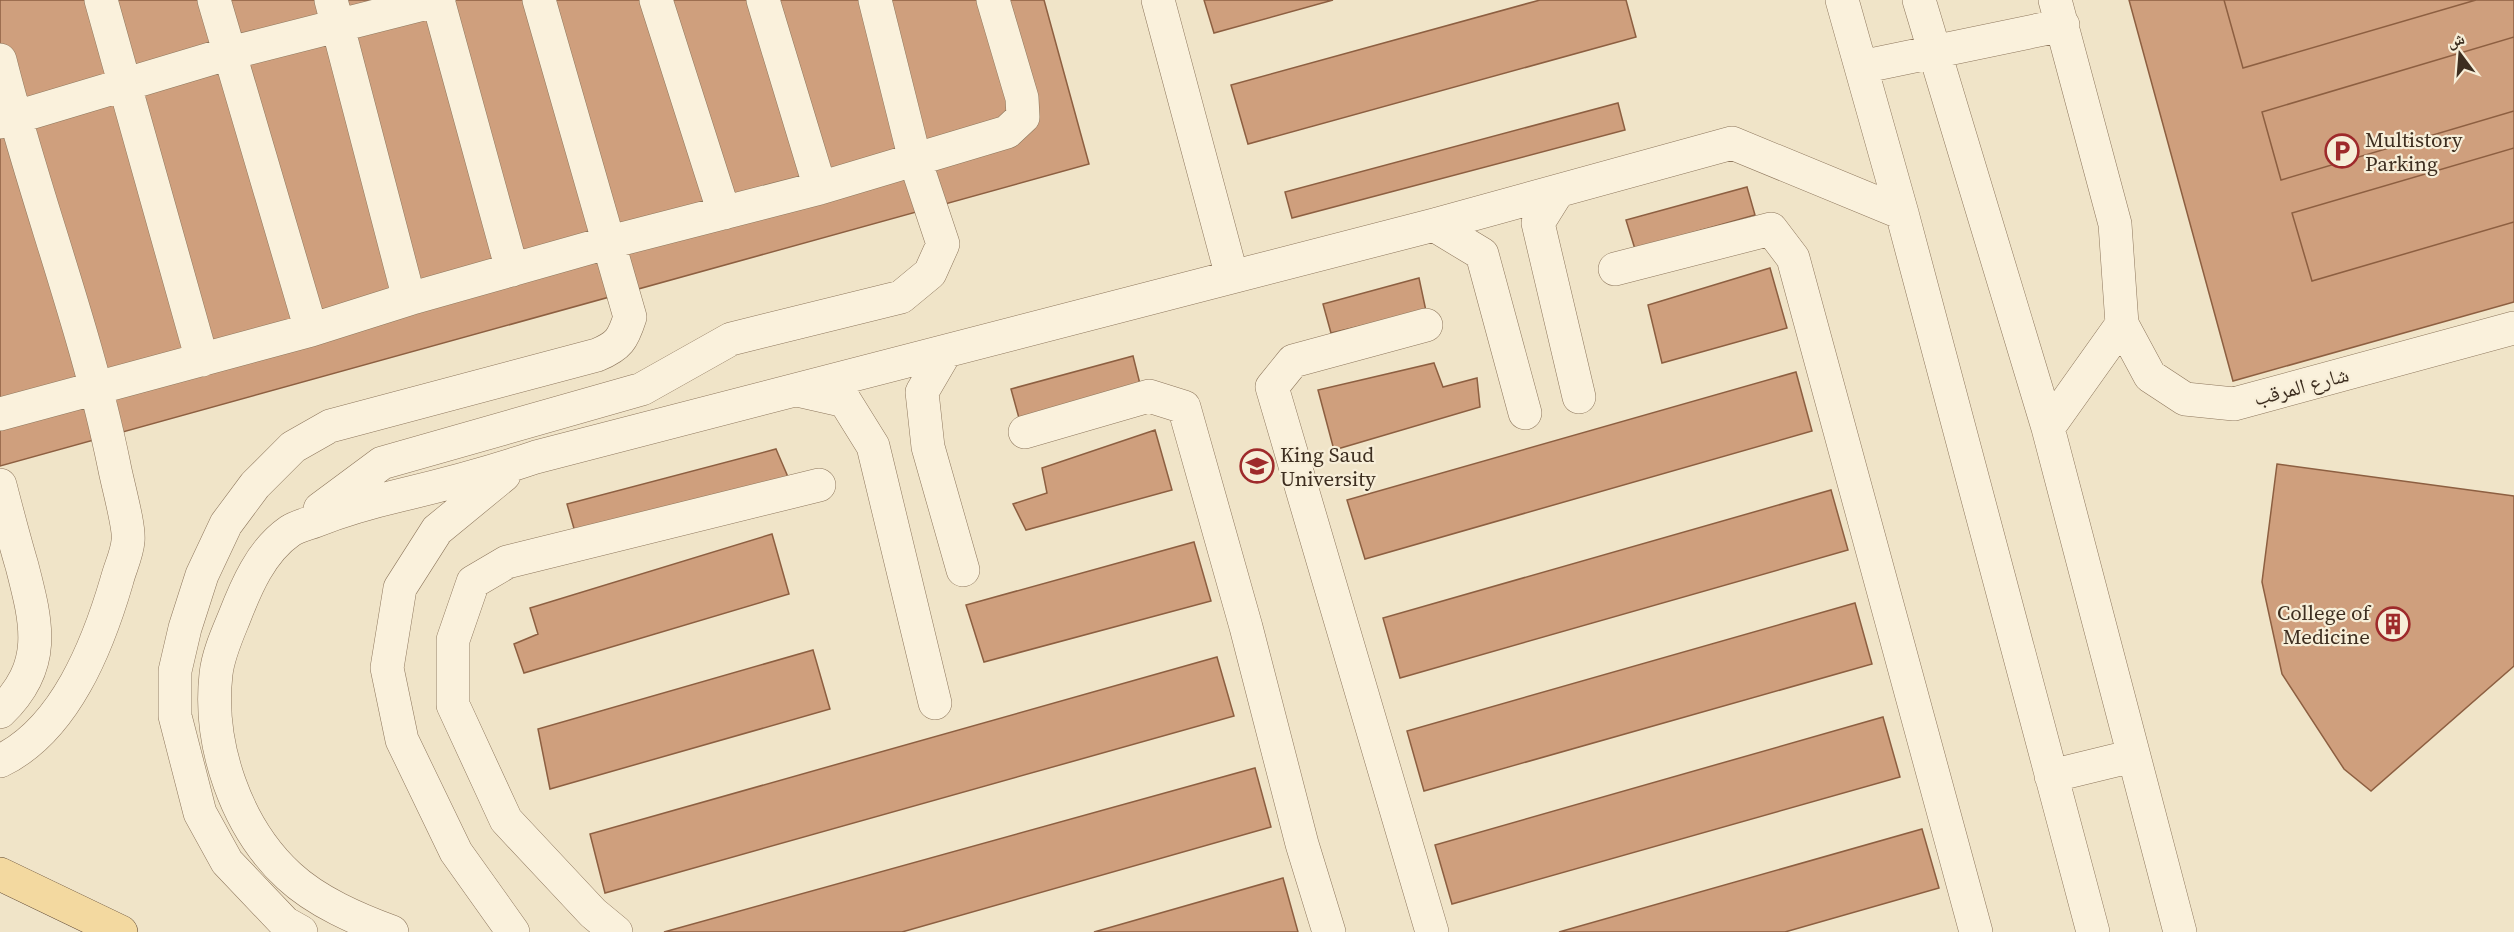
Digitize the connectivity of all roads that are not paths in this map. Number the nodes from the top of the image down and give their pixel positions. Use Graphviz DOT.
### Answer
graph roads {
  1 [pos="101,0"];
  2 [pos="214,0"];
  3 [pos="438,0"];
  4 [pos="539,0"];
  5 [pos="656,0"];
  6 [pos="763,0"];
  7 [pos="875,0"];
  8 [pos="993,0"];
  9 [pos="1158,0"];
  10 [pos="1842,0"];
  11 [pos="1919,0"];
  12 [pos="2059,12"];
  13 [pos="335,13"];
  14 [pos="1933,52"];
  15 [pos="230,53"];
  16 [pos="0,60"];
  17 [pos="1861,67"];
  18 [pos="124,86"];
  19 [pos="7,120"];
  20 [pos="915,160"];
  21 [pos="820,188"];
  22 [pos="1558,191"];
  23 [pos="724,213"];
  24 [pos="1902,213"];
  25 [pos="1434,225"];
  26 [pos="610,242"];
  27 [pos="1616,268"];
  28 [pos="512,270"];
  29 [pos="1232,277"];
  30 [pos="409,299"];
  31 [pos="2122,324"];
  32 [pos="1426,325"];
  33 [pos="2514,328"];
  34 [pos="311,330"];
  35 [pos="946,351"];
  36 [pos="202,360"];
  37 [pos="95,387"];
  38 [pos="797,390"];
  39 [pos="1579,397"];
  40 [pos="1525,412"];
  41 [pos="0,414"];
  42 [pos="2048,428"];
  43 [pos="1025,432"];
  44 [pos="523,461"];
  45 [pos="0,485"];
  46 [pos="819,485"];
  47 [pos="290,531"];
  48 [pos="963,570"];
  49 [pos="935,703"];
  50 [pos="0,712"];
  51 [pos="2133,756"];
  52 [pos="0,761"];
  53 [pos="2051,776"];
  54 [pos="0,874"];
  55 [pos="2090,924"];
  56 [pos="121,932"];
  57 [pos="301,932"];
  58 [pos="392,932"];
  59 [pos="513,932"];
  60 [pos="616,932"];
  61 [pos="1329,932"];
  62 [pos="1432,932"];
  63 [pos="1976,932"];
  64 [pos="2180,932"];
  1 -- 18 [label="lane"];
  2 -- 15 [label="lane"];
  3 -- 13 [label="lane"];
  3 -- 28 [label="lane"];
  4 -- 26 [label="lane"];
  5 -- 23 [label="lane"];
  6 -- 21 [label="lane"];
  7 -- 20 [label="lane"];
  8 -- 20 [label="lane"];
  9 -- 29 [label="lane"];
  10 -- 17 [label="lane"];
  11 -- 14 [label="lane"];
  12 -- 14 [label="lane"];
  12 -- 31 [label="lane"];
  13 -- 15 [label="lane"];
  13 -- 30 [label="lane"];
  14 -- 17 [label="lane"];
  14 -- 42 [label="lane"];
  15 -- 18 [label="lane"];
  15 -- 34 [label="lane"];
  16 -- 19 [label="lane"];
  17 -- 24 [label="lane"];
  18 -- 19 [label="lane"];
  18 -- 36 [label="lane"];
  19 -- 37 [label="lane"];
  20 -- 21 [label="lane"];
  20 -- 47 [label="lane"];
  21 -- 23 [label="lane"];
  22 -- 24 [label="lane"];
  22 -- 25 [label="lane"];
  22 -- 39 [label="lane"];
  23 -- 26 [label="lane"];
  24 -- 53 [label="lane"];
  25 -- 29 [label="lane"];
  25 -- 40 [label="lane"];
  26 -- 28 [label="lane"];
  26 -- 57 [label="lane"];
  27 -- 63 [label="lane"];
  28 -- 30 [label="lane"];
  29 -- 35 [label="lane"];
  30 -- 34 [label="lane"];
  31 -- 33 [label="lane, شارع المرقب"];
  31 -- 42 [label="lane"];
  32 -- 62 [label="lane"];
  34 -- 36 [label="lane"];
  35 -- 38 [label="lane"];
  35 -- 48 [label="lane"];
  36 -- 37 [label="lane"];
  37 -- 41 [label="lane"];
  37 -- 52 [label="lane"];
  38 -- 44 [label="lane"];
  38 -- 49 [label="lane"];
  42 -- 51 [label="lane"];
  43 -- 61 [label="lane"];
  44 -- 47 [label="lane"];
  44 -- 59 [label="lane"];
  45 -- 50 [label="lane"];
  46 -- 60 [label="lane"];
  47 -- 58 [label="lane"];
  51 -- 53 [label="lane"];
  51 -- 64 [label="lane"];
  53 -- 55 [label="lane"];
  54 -- 56 [label="main road"];
}
